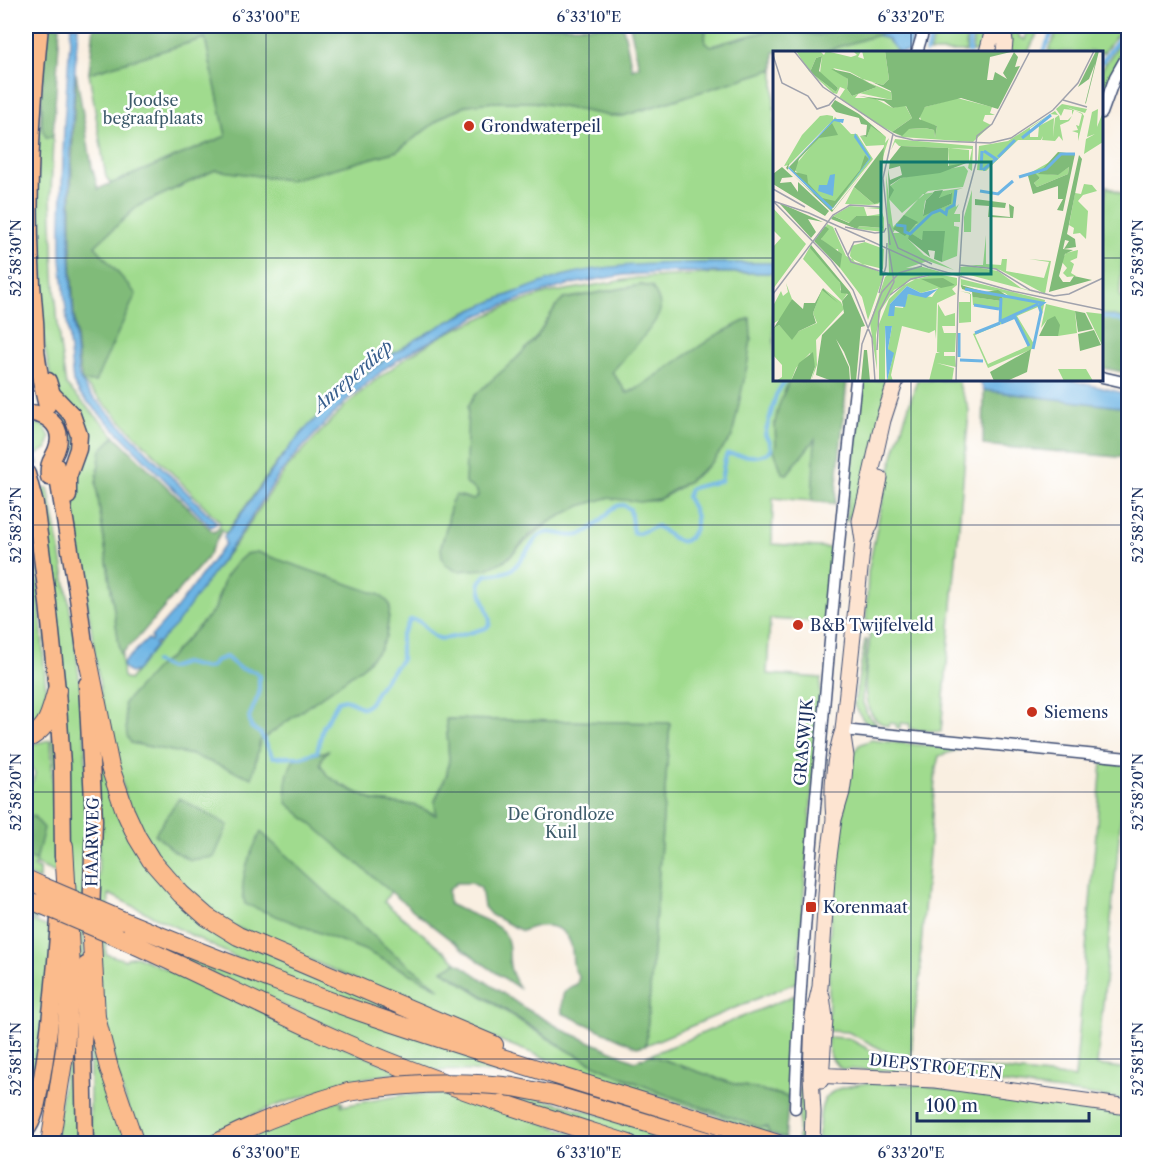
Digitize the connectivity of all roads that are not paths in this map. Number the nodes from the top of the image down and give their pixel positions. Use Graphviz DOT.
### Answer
graph roads {
  1 [pos="40,26"];
  2 [pos="925,26"];
  3 [pos="994,26"];
  4 [pos="1002,26"];
  5 [pos="917,51"];
  6 [pos="987,51"];
  7 [pos="1004,51"];
  8 [pos="1128,54"];
  9 [pos="1103,105"];
  10 [pos="1103,377"];
  11 [pos="856,381"];
  12 [pos="896,381"];
  13 [pos="905,381"];
  14 [pos="1128,383"];
  15 [pos="26,404"];
  16 [pos="54,405"];
  17 [pos="26,413"];
  18 [pos="58,468"];
  19 [pos="26,474"];
  20 [pos="26,496"];
  21 [pos="38,536"];
  22 [pos="863,541"];
  23 [pos="85,645"];
  24 [pos="57,690"];
  25 [pos="843,730"];
  26 [pos="26,739"];
  27 [pos="1128,758"];
  28 [pos="64,846"];
  29 [pos="32,891"];
  30 [pos="91,921"];
  31 [pos="121,929"];
  32 [pos="541,1070"];
  33 [pos="816,1075"];
  34 [pos="1128,1107"];
  35 [pos="795,1108"];
  36 [pos="26,1130"];
  37 [pos="50,1143"];
  38 [pos="85,1143"];
  39 [pos="135,1143"];
  40 [pos="214,1143"];
  41 [pos="629,1143"];
  42 [pos="717,1143"];
  43 [pos="776,1143"];
  44 [pos="812,1143"];
  1 -- 16 [label="main road"];
  2 -- 5 [label="street"];
  3 -- 6 [label="main road"];
  4 -- 7 [label="main road"];
  8 -- 9 [label="street"];
  10 -- 14 [label="street"];
  11 -- 35 [label="street, GRASWIJK"];
  12 -- 22 [label="main road, GRASWIJK"];
  13 -- 22 [label="main road, GRASWIJK"];
  15 -- 16 [label="main road"];
  16 -- 18 [label="main road"];
  17 -- 18 [label="main road"];
  18 -- 19 [label="main road"];
  18 -- 23 [label="main road, HAARWEG"];
  19 -- 21 [label="main road, HAARWEG"];
  20 -- 21 [label="main road, HAARWEG"];
  21 -- 24 [label="main road, HAARWEG"];
  22 -- 25 [label="main road, GRASWIJK"];
  23 -- 30 [label="main road, HAARWEG"];
  23 -- 32 [label="highway"];
  24 -- 26 [label="highway"];
  24 -- 28 [label="main road, HAARWEG"];
  25 -- 27 [label="street"];
  25 -- 33 [label="main road, GRASWIJK"];
  28 -- 36 [label="main road, HAARWEG"];
  28 -- 37 [label="highway"];
  29 -- 31 [label="highway, bridge"];
  30 -- 38 [label="main road, HAARWEG"];
  30 -- 39 [label="highway"];
  31 -- 32 [label="highway"];
  31 -- 41 [label="highway"];
  32 -- 43 [label="highway"];
  33 -- 34 [label="main road, DIEPSTROETEN"];
  33 -- 44 [label="main road, GRASWIJK"];
  40 -- 42 [label="highway, bridge"];
}
